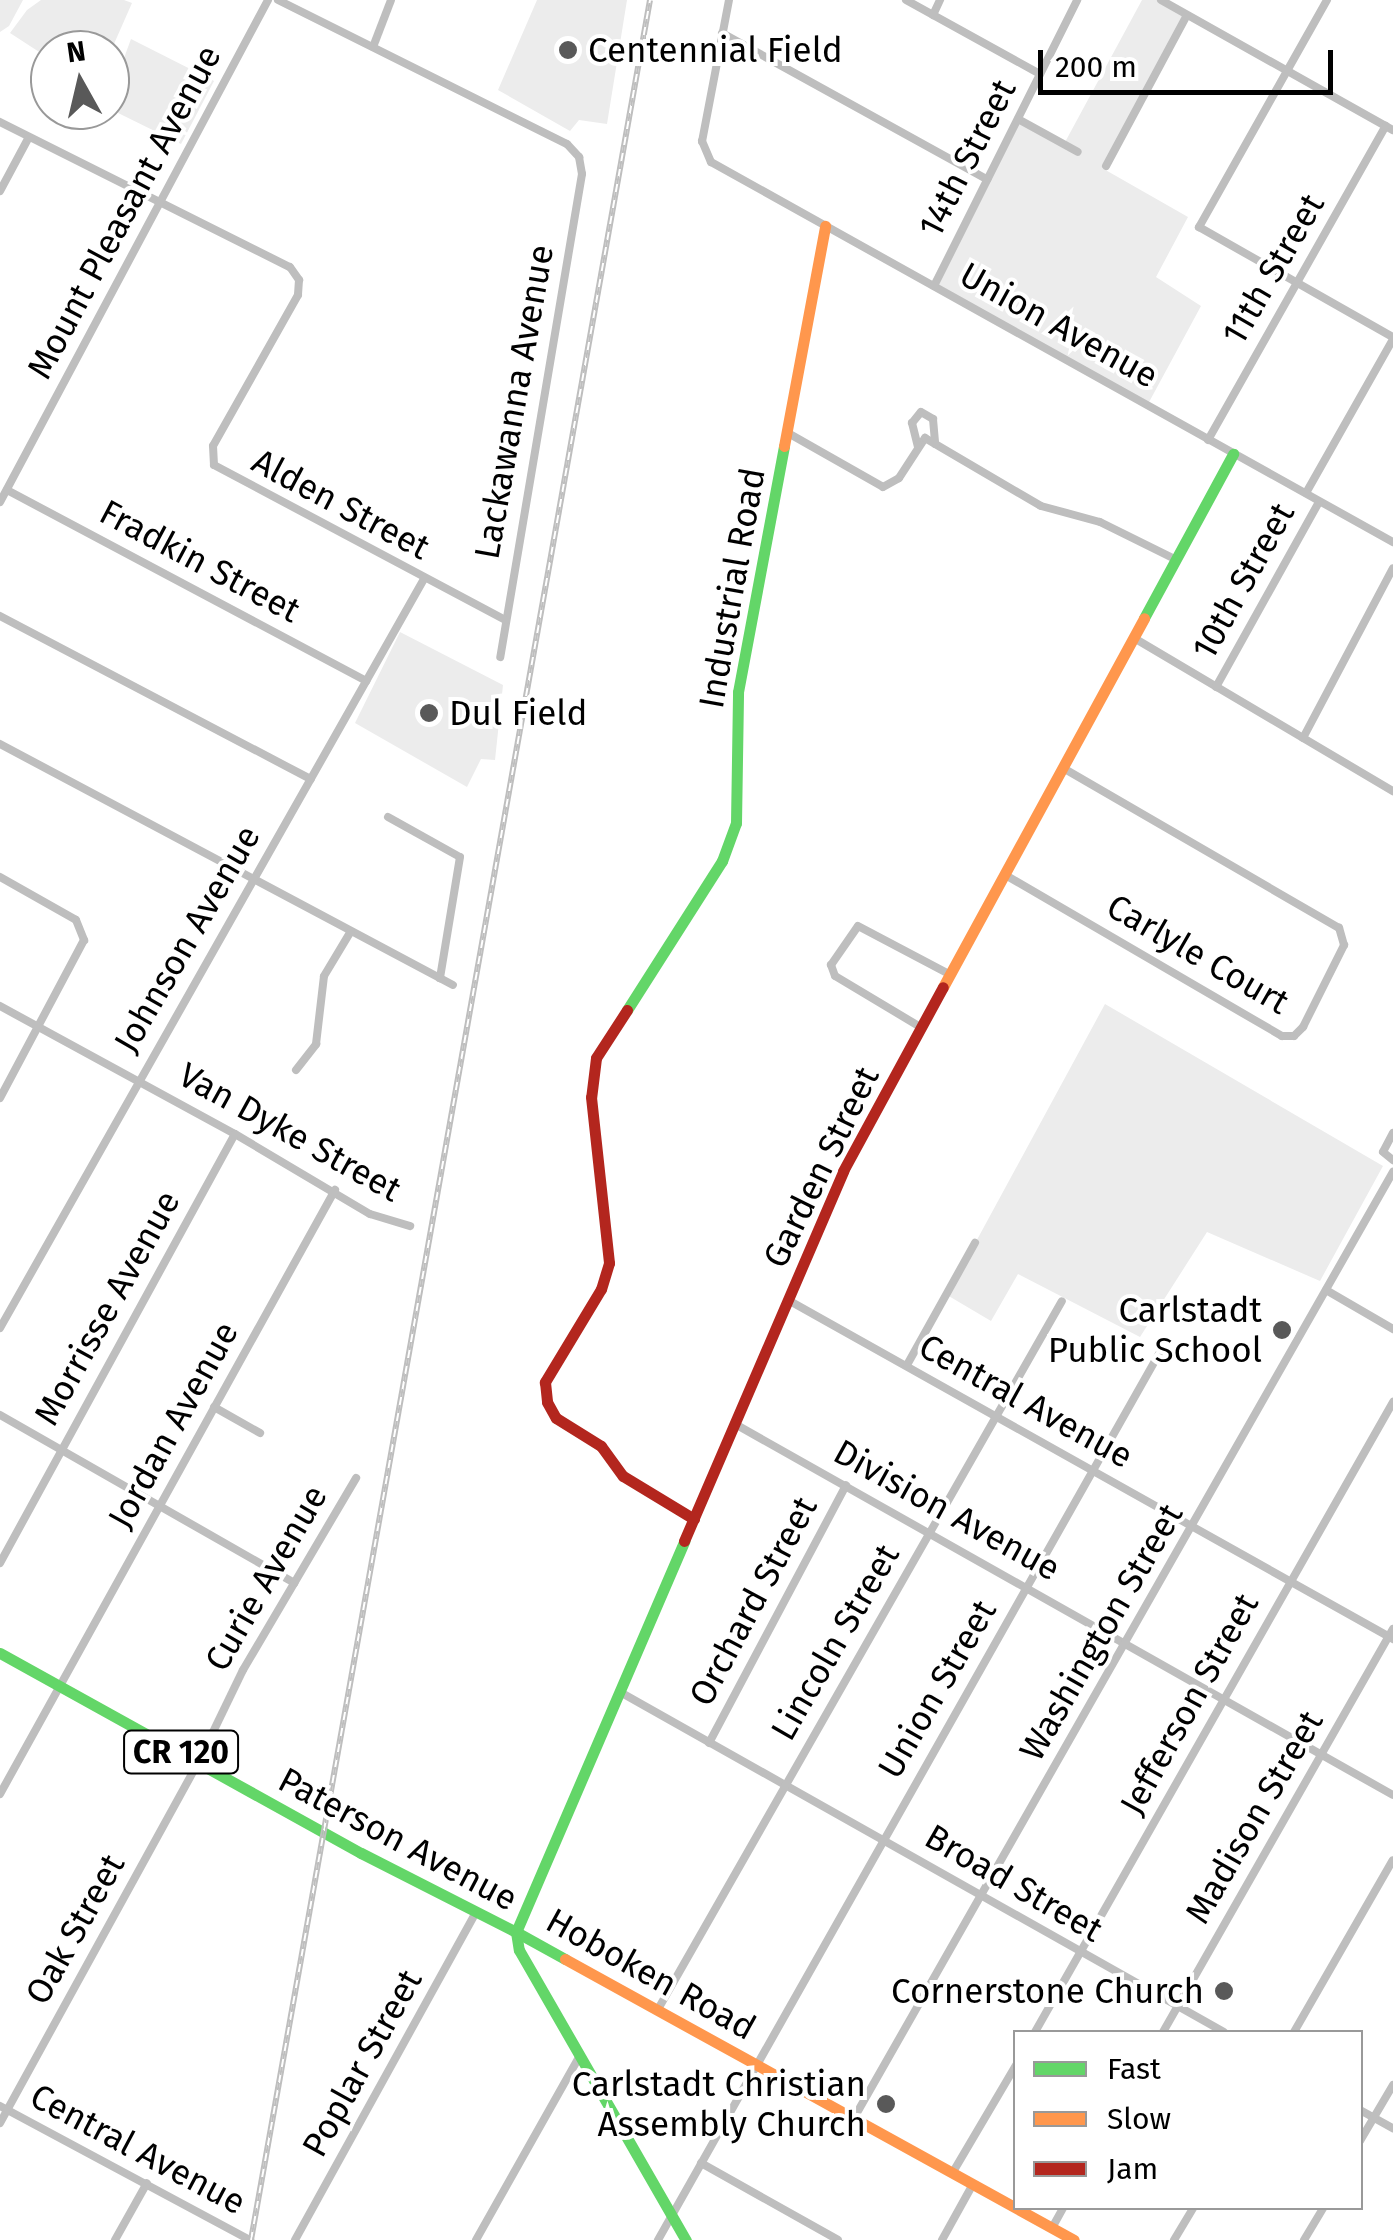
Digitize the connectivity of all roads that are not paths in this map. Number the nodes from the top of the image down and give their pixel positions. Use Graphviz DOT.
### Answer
graph roads {
  1 [pos="268,0"];
  2 [pos="278,0"];
  3 [pos="391,0"];
  4 [pos="729,0"];
  5 [pos="906,0"];
  6 [pos="940,0"];
  7 [pos="1077,0"];
  8 [pos="1161,0"];
  9 [pos="1327,0"];
  10 [pos="933,15"];
  11 [pos="1187,15"];
  12 [pos="722,33"];
  13 [pos="372,47"];
  14 [pos="1287,71"];
  15 [pos="1040,74"];
  16 [pos="1018,119"];
  17 [pos="0,122"];
  18 [pos="1390,128"];
  19 [pos="29,137"];
  20 [pos="1078,152"];
  21 [pos="1106,166"];
  22 [pos="987,180"];
  23 [pos="0,191"];
  24 [pos="161,203"];
  25 [pos="825,226"];
  26 [pos="1297,283"];
  27 [pos="934,286"];
  28 [pos="1393,338"];
  29 [pos="788,433"];
  30 [pos="1208,440"];
  31 [pos="936,444"];
  32 [pos="919,448"];
  33 [pos="1233,454"];
  34 [pos="7,490"];
  35 [pos="1306,493"];
  36 [pos="0,502"];
  37 [pos="1318,502"];
  38 [pos="1393,542"];
  39 [pos="1176,559"];
  40 [pos="1393,568"];
  41 [pos="424,578"];
  42 [pos="0,616"];
  43 [pos="505,620"];
  44 [pos="1134,638"];
  45 [pos="500,657"];
  46 [pos="366,681"];
  47 [pos="1216,687"];
  48 [pos="1303,738"];
  49 [pos="0,744"];
  50 [pos="1064,769"];
  51 [pos="312,779"];
  52 [pos="1393,790"];
  53 [pos="388,816"];
  54 [pos="1007,876"];
  55 [pos="0,877"];
  56 [pos="256,878"];
  57 [pos="351,931"];
  58 [pos="952,975"];
  59 [pos="440,978"];
  60 [pos="453,985"];
  61 [pos="0,1006"];
  62 [pos="39,1028"];
  63 [pos="922,1028"];
  64 [pos="296,1070"];
  65 [pos="137,1080"];
  66 [pos="0,1098"];
  67 [pos="1393,1133"];
  68 [pos="235,1134"];
  69 [pos="1393,1160"];
  70 [pos="1393,1172"];
  71 [pos="335,1190"];
  72 [pos="410,1226"];
  73 [pos="974,1243"];
  74 [pos="1326,1290"];
  75 [pos="788,1300"];
  76 [pos="1062,1301"];
  77 [pos="0,1328"];
  78 [pos="1393,1328"];
  79 [pos="1166,1344"];
  80 [pos="908,1365"];
  81 [pos="1393,1402"];
  82 [pos="214,1407"];
  83 [pos="0,1415"];
  84 [pos="996,1416"];
  85 [pos="735,1424"];
  86 [pos="260,1433"];
  87 [pos="61,1449"];
  88 [pos="1094,1470"];
  89 [pos="356,1478"];
  90 [pos="846,1485"];
  91 [pos="160,1504"];
  92 [pos="694,1519"];
  93 [pos="1192,1526"];
  94 [pos="930,1530"];
  95 [pos="0,1563"];
  96 [pos="1290,1580"];
  97 [pos="294,1583"];
  98 [pos="1027,1586"];
  99 [pos="1392,1635"];
  100 [pos="1126,1642"];
  101 [pos="0,1653"];
  102 [pos="59,1686"];
  103 [pos="620,1692"];
  104 [pos="1224,1697"];
  105 [pos="709,1743"];
  106 [pos="1323,1752"];
  107 [pos="199,1761"];
  108 [pos="785,1783"];
  109 [pos="0,1794"];
  110 [pos="1393,1795"];
  111 [pos="883,1840"];
  112 [pos="1393,1860"];
  113 [pos="982,1898"];
  114 [pos="476,1912"];
  115 [pos="516,1932"];
  116 [pos="1080,1954"];
  117 [pos="1178,2006"];
  118 [pos="657,2012"];
  119 [pos="1036,2030"];
  120 [pos="1164,2030"];
  121 [pos="1220,2030"];
  122 [pos="1295,2030"];
  123 [pos="578,2057"];
  124 [pos="755,2062"];
  125 [pos="1013,2071"];
  126 [pos="1393,2085"];
  127 [pos="4,2108"];
  128 [pos="1363,2112"];
  129 [pos="1374,2117"];
  130 [pos="854,2118"];
  131 [pos="0,2123"];
  132 [pos="1393,2128"];
  133 [pos="1363,2136"];
  134 [pos="701,2163"];
  135 [pos="953,2172"];
  136 [pos="147,2182"];
  137 [pos="973,2184"];
  138 [pos="1013,2206"];
  139 [pos="1020,2210"];
  140 [pos="1062,2210"];
  141 [pos="1192,2210"];
  142 [pos="1322,2210"];
  143 [pos="671,2216"];
  144 [pos="1052,2228"];
  145 [pos="115,2240"];
  146 [pos="250,2240"];
  147 [pos="294,2240"];
  148 [pos="476,2240"];
  149 [pos="658,2240"];
  150 [pos="686,2240"];
  151 [pos="838,2240"];
  152 [pos="942,2240"];
  153 [pos="1074,2240"];
  154 [pos="1174,2240"];
  155 [pos="1304,2240"];
  1 -- 24 [label="street, Mount Pleasant Avenue"];
  2 -- 13 [label="street"];
  3 -- 13 [label="street"];
  4 -- 12 [label="street"];
  5 -- 10 [label="street"];
  6 -- 10 [label="street"];
  7 -- 15 [label="street, 14th Street"];
  8 -- 11 [label="street"];
  9 -- 14 [label="street"];
  10 -- 15 [label="street"];
  11 -- 14 [label="street"];
  11 -- 21 [label="street"];
  12 -- 22 [label="street"];
  12 -- 25 [label="street, Union Avenue"];
  13 -- 43 [label="street, Lackawanna Avenue"];
  14 -- 18 [label="street"];
  14 -- 26 [label="street"];
  15 -- 16 [label="street, 14th Street"];
  16 -- 20 [label="street"];
  16 -- 22 [label="street, 14th Street"];
  17 -- 19 [label="street, Alden Street"];
  18 -- 26 [label="street, 11th Street"];
  19 -- 23 [label="street"];
  19 -- 24 [label="street, Alden Street"];
  22 -- 27 [label="street, 14th Street"];
  24 -- 34 [label="street, Mount Pleasant Avenue"];
  24 -- 41 [label="street, Alden Street"];
  25 -- 27 [label="street, Union Avenue"];
  25 -- 29 [label="street, Industrial Road"];
  26 -- 28 [label="street"];
  26 -- 30 [label="street, 11th Street"];
  27 -- 30 [label="street, Union Avenue"];
  28 -- 35 [label="street, 10th Street"];
  29 -- 32 [label="street"];
  29 -- 92 [label="street, Industrial Road"];
  30 -- 33 [label="street, Union Avenue"];
  31 -- 32 [label="street"];
  31 -- 32 [label="street"];
  31 -- 39 [label="street"];
  33 -- 35 [label="street, Union Avenue"];
  33 -- 39 [label="street, Garden Street"];
  34 -- 36 [label="street, Mount Pleasant Avenue"];
  34 -- 46 [label="street, Fradkin Street"];
  35 -- 37 [label="street, Union Avenue"];
  37 -- 38 [label="street, Union Avenue"];
  37 -- 47 [label="street, 10th Street"];
  39 -- 44 [label="street, Garden Street"];
  40 -- 48 [label="street"];
  41 -- 43 [label="street, Alden Street"];
  41 -- 46 [label="street, Johnson Avenue"];
  42 -- 51 [label="street"];
  43 -- 45 [label="street, Lackawanna Avenue"];
  44 -- 47 [label="street"];
  44 -- 50 [label="street, Garden Street"];
  46 -- 51 [label="street, Johnson Avenue"];
  47 -- 48 [label="street"];
  48 -- 52 [label="street"];
  49 -- 56 [label="street"];
  50 -- 54 [label="street, Garden Street"];
  50 -- 54 [label="street, Carlyle Court"];
  51 -- 56 [label="street, Johnson Avenue"];
  53 -- 59 [label="street"];
  54 -- 58 [label="street, Garden Street"];
  55 -- 62 [label="street"];
  56 -- 57 [label="street"];
  56 -- 65 [label="street, Johnson Avenue"];
  57 -- 59 [label="street"];
  57 -- 64 [label="street"];
  58 -- 63 [label="street, Garden Street"];
  58 -- 63 [label="street"];
  59 -- 60 [label="street"];
  61 -- 62 [label="street, Van Dyke Street"];
  62 -- 65 [label="street, Van Dyke Street"];
  62 -- 66 [label="street"];
  63 -- 75 [label="street, Garden Street"];
  65 -- 68 [label="street, Van Dyke Street"];
  65 -- 77 [label="street, Johnson Avenue"];
  67 -- 69 [label="street"];
  68 -- 71 [label="street, Van Dyke Street"];
  68 -- 87 [label="street, Morrisse Avenue"];
  70 -- 74 [label="street, Washington Street"];
  71 -- 72 [label="street, Van Dyke Street"];
  71 -- 82 [label="street, Jordan Avenue"];
  73 -- 80 [label="street"];
  74 -- 78 [label="street"];
  74 -- 93 [label="street, Washington Street"];
  75 -- 80 [label="street, Central Avenue"];
  75 -- 85 [label="street, Garden Street"];
  76 -- 84 [label="street, Lincoln Street"];
  79 -- 88 [label="street, Union Street"];
  80 -- 84 [label="street, Central Avenue"];
  81 -- 96 [label="street, Jefferson Street"];
  82 -- 86 [label="street"];
  82 -- 91 [label="street, Jordan Avenue"];
  83 -- 87 [label="street"];
  84 -- 88 [label="street, Central Avenue"];
  84 -- 94 [label="street, Lincoln Street"];
  85 -- 90 [label="street, Division Avenue"];
  85 -- 92 [label="street, Garden Street"];
  87 -- 91 [label="street"];
  87 -- 95 [label="street, Morrisse Avenue"];
  88 -- 93 [label="street, Central Avenue"];
  88 -- 98 [label="street, Union Street"];
  89 -- 97 [label="street, Curie Avenue"];
  90 -- 94 [label="street, Division Avenue"];
  90 -- 105 [label="street, Orchard Street"];
  91 -- 97 [label="street"];
  91 -- 102 [label="street, Jordan Avenue"];
  92 -- 103 [label="street, Garden Street"];
  93 -- 96 [label="street, Central Avenue"];
  93 -- 100 [label="street, Washington Street"];
  94 -- 98 [label="street, Division Avenue"];
  94 -- 108 [label="street, Lincoln Street"];
  96 -- 99 [label="street, Central Avenue"];
  96 -- 104 [label="street, Jefferson Street"];
  97 -- 107 [label="street, Curie Avenue"];
  98 -- 100 [label="street, Division Avenue"];
  98 -- 111 [label="street, Union Street"];
  99 -- 106 [label="street, Madison Street"];
  100 -- 104 [label="street, Division Avenue"];
  100 -- 113 [label="street, Washington Street"];
  101 -- 102 [label="street, Paterson Avenue / CR 120"];
  102 -- 107 [label="street, Paterson Avenue / CR 120"];
  102 -- 109 [label="street, Jordan Avenue"];
  103 -- 105 [label="street, Broad Street"];
  103 -- 115 [label="street, Garden Street"];
  104 -- 106 [label="street, Division Avenue"];
  104 -- 116 [label="street, Jefferson Street"];
  105 -- 108 [label="street, Broad Street"];
  106 -- 110 [label="street, Division Avenue"];
  106 -- 117 [label="street, Madison Street"];
  107 -- 114 [label="street, Paterson Avenue / CR 120"];
  107 -- 127 [label="street, Oak Street"];
  108 -- 111 [label="street, Broad Street"];
  108 -- 118 [label="street, Lincoln Street"];
  111 -- 113 [label="street, Broad Street"];
  111 -- 124 [label="street, Union Street"];
  112 -- 122 [label="street"];
  113 -- 116 [label="street, Broad Street"];
  113 -- 130 [label="street, Washington Street"];
  114 -- 115 [label="street, Paterson Avenue / CR 120"];
  114 -- 147 [label="street, Poplar Street"];
  115 -- 118 [label="street, Hoboken Road"];
  115 -- 123 [label="street, Paterson Avenue"];
  116 -- 117 [label="street, Broad Street"];
  116 -- 119 [label="street, Jefferson Street"];
  117 -- 120 [label="street, Madison Street"];
  117 -- 121 [label="street, Broad Street"];
  118 -- 124 [label="street, Hoboken Road"];
  123 -- 143 [label="street, Paterson Avenue"];
  123 -- 148 [label="street"];
  124 -- 130 [label="street, Hoboken Road"];
  124 -- 134 [label="street, Union Street"];
  125 -- 135 [label="street"];
  126 -- 129 [label="street"];
  127 -- 131 [label="street, Oak Street"];
  127 -- 136 [label="street, Central Avenue"];
  128 -- 129 [label="street"];
  129 -- 132 [label="street"];
  129 -- 133 [label="street"];
  130 -- 135 [label="street, Hoboken Road"];
  134 -- 143 [label="street, Union Street"];
  134 -- 151 [label="street"];
  135 -- 137 [label="street, Hoboken Road"];
  136 -- 145 [label="street"];
  136 -- 146 [label="street, Central Avenue"];
  137 -- 138 [label="street, Hoboken Road"];
  137 -- 152 [label="street"];
  139 -- 144 [label="street, Hoboken Road"];
  140 -- 144 [label="street"];
  141 -- 154 [label="street"];
  142 -- 155 [label="street"];
  143 -- 149 [label="street, Union Street"];
  143 -- 150 [label="street, Paterson Avenue"];
  144 -- 153 [label="street, Hoboken Road"];
}
